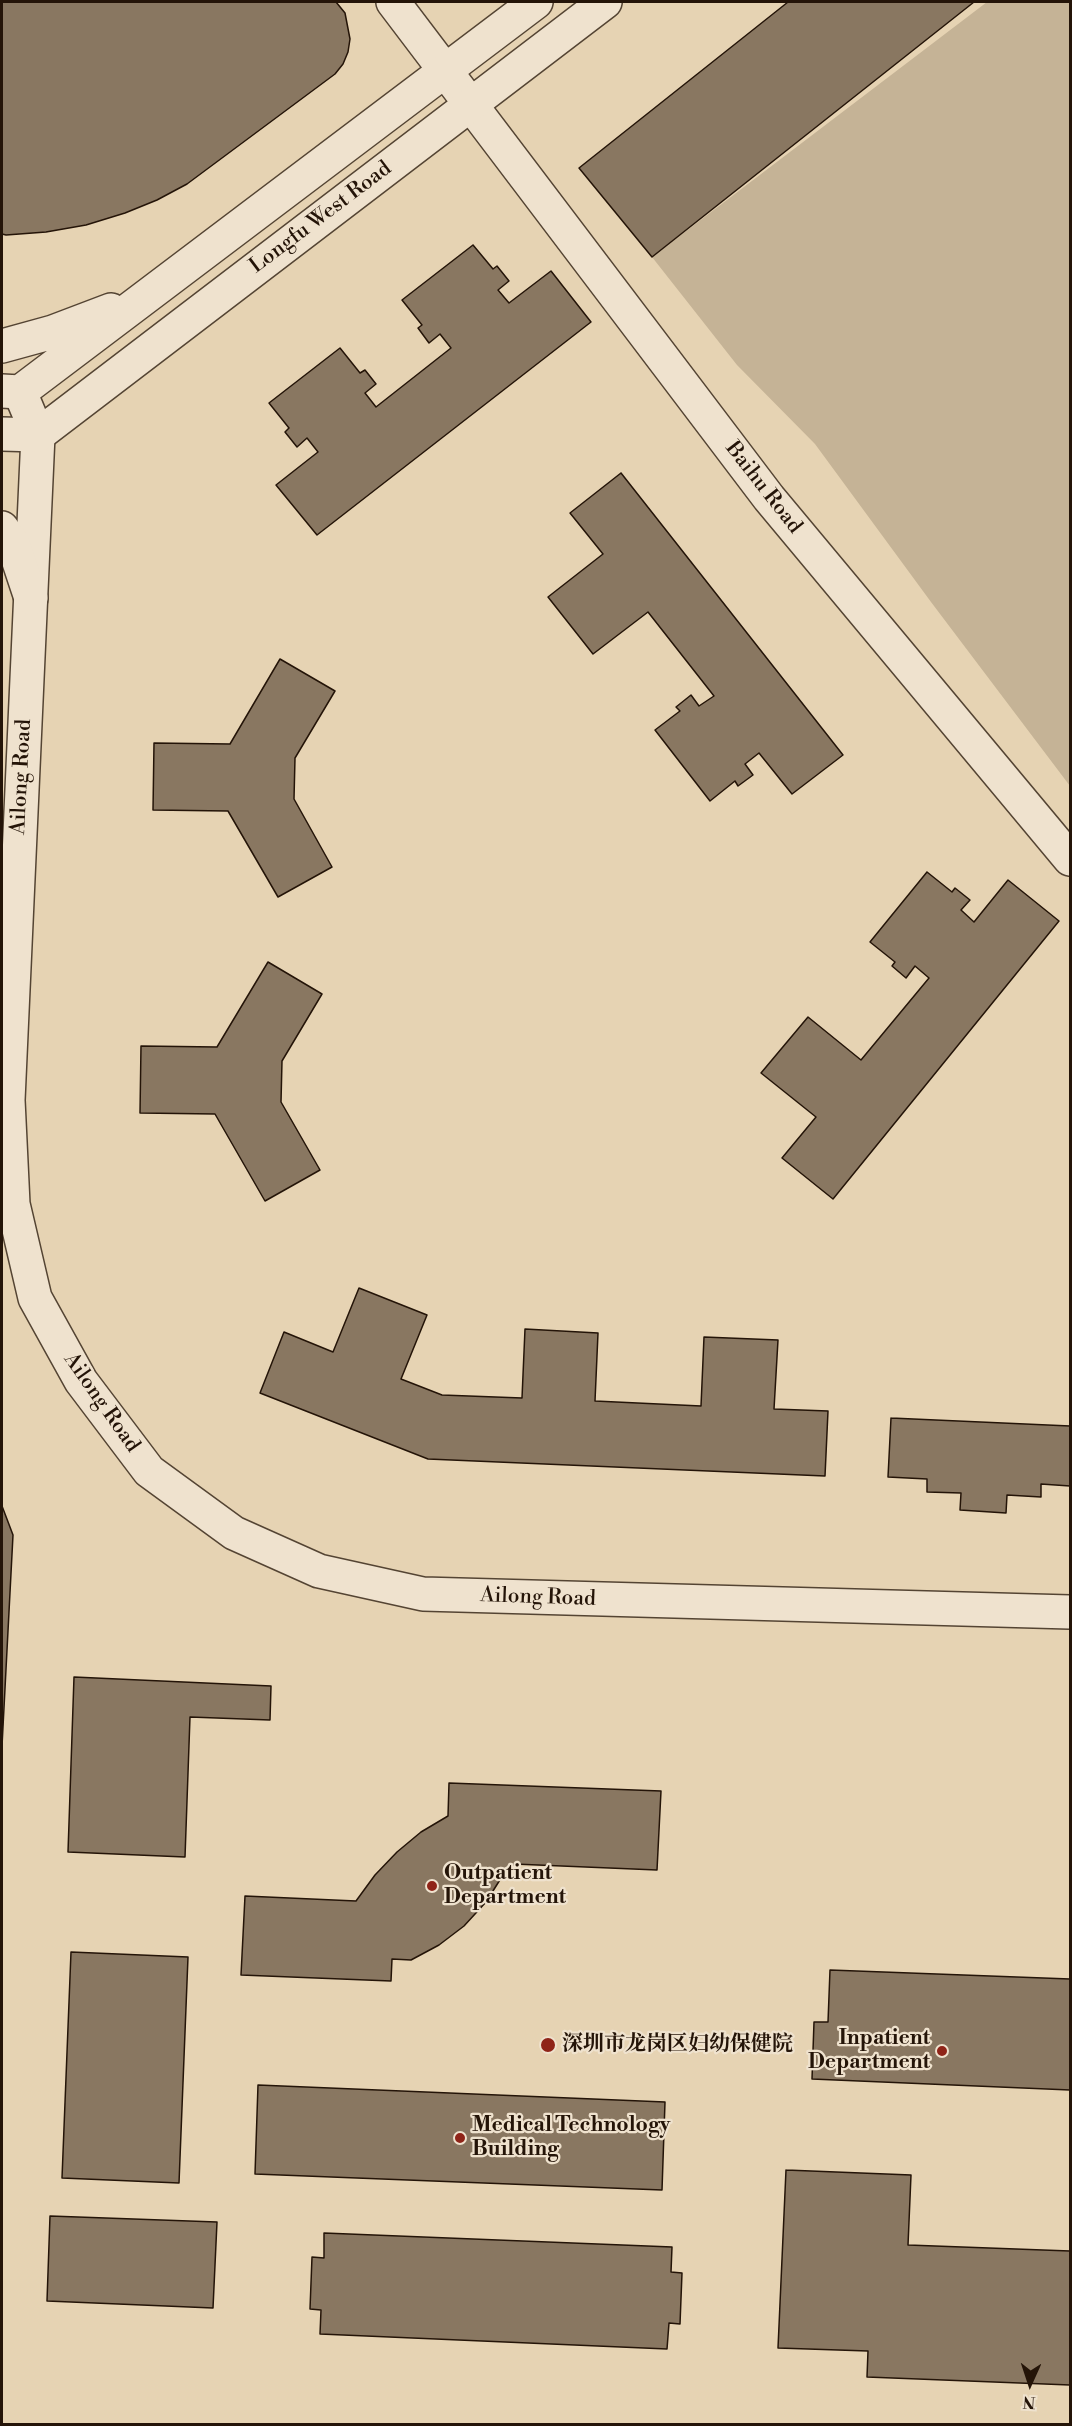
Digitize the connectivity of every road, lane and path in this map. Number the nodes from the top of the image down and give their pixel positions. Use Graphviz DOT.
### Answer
graph roads {
  1 [pos="393,2"];
  2 [pos="536,2"];
  3 [pos="605,2"];
  4 [pos="446,70"];
  5 [pos="472,103"];
  6 [pos="146,297"];
  7 [pos="2,346"];
  8 [pos="11,392"];
  9 [pos="2,434"];
  10 [pos="38,435"];
  11 [pos="2,528"];
  12 [pos="31,598"];
  13 [pos="1071,859"];
  14 [pos="1071,1612"];
  1 -- 4 [label="street, Baihu Road"];
  2 -- 4 [label="street, Longfu West Road"];
  3 -- 5 [label="street, Longfu West Road"];
  4 -- 5 [label="street, Baihu Road"];
  4 -- 6 [label="street, Longfu West Road"];
  5 -- 10 [label="street, Longfu West Road"];
  5 -- 13 [label="street, Baihu Road"];
  6 -- 7 [label="street"];
  6 -- 8 [label="street, Longfu West Road"];
  8 -- 10 [label="street, Ailong Road"];
  9 -- 10 [label="street"];
  10 -- 12 [label="street, Ailong Road"];
  11 -- 12 [label="street"];
  12 -- 14 [label="street, Ailong Road"];
}
